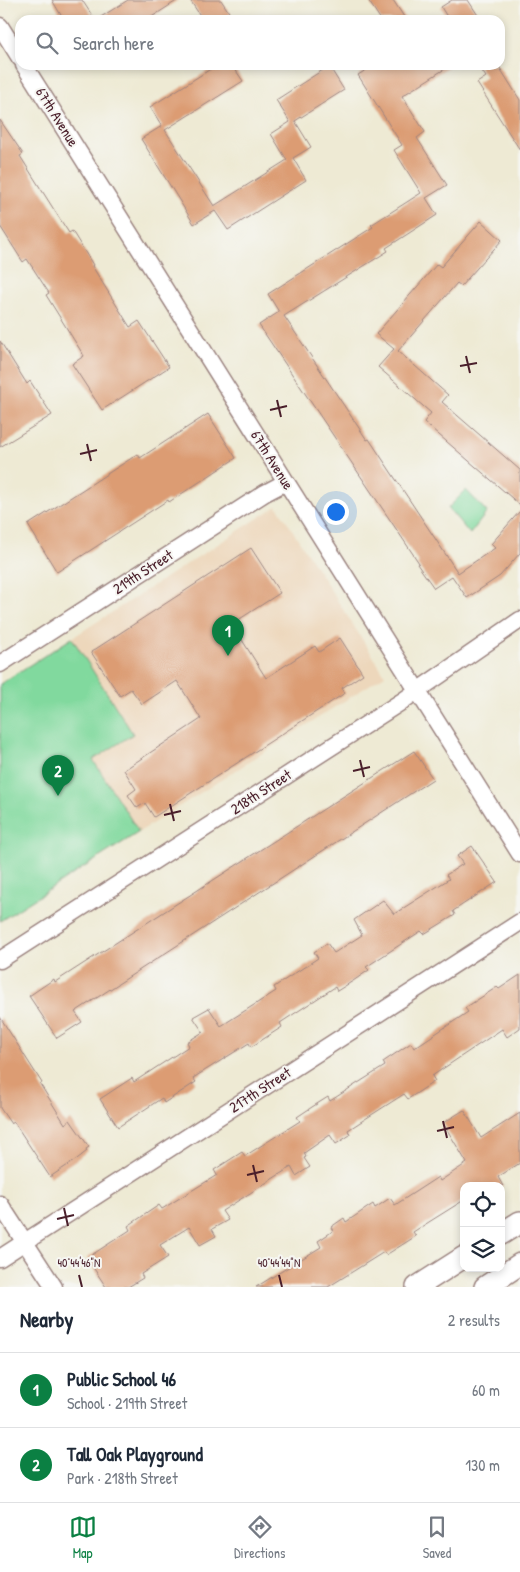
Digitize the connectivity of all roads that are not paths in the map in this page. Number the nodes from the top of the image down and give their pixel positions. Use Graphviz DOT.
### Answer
graph roads {
  1 [pos="0,26"];
  2 [pos="15,50"];
  3 [pos="27,70"];
  4 [pos="286,482"];
  5 [pos="520,620"];
  6 [pos="0,664"];
  7 [pos="417,690"];
  8 [pos="520,854"];
  9 [pos="520,922"];
  10 [pos="0,960"];
  11 [pos="0,1204"];
  12 [pos="520,1222"];
  13 [pos="505,1231"];
  14 [pos="25,1243"];
  15 [pos="0,1258"];
  16 [pos="460,1260"];
  17 [pos="520,1264"];
  18 [pos="54,1287"];
  19 [pos="417,1287"];
  20 [pos="485,1287"];
  1 -- 2 [label="street"];
  3 -- 4 [label="street, 67th Avenue"];
  4 -- 6 [label="street, 219th Street"];
  4 -- 7 [label="street, 67th Avenue"];
  5 -- 7 [label="street, 218th Street"];
  7 -- 8 [label="street, 67th Avenue"];
  7 -- 10 [label="street, 218th Street"];
  9 -- 14 [label="street, 217th Street"];
  11 -- 14 [label="street"];
  12 -- 13 [label="street"];
  14 -- 15 [label="street, 217th Street"];
  14 -- 18 [label="street"];
  16 -- 19 [label="street"];
  17 -- 20 [label="street"];
}
